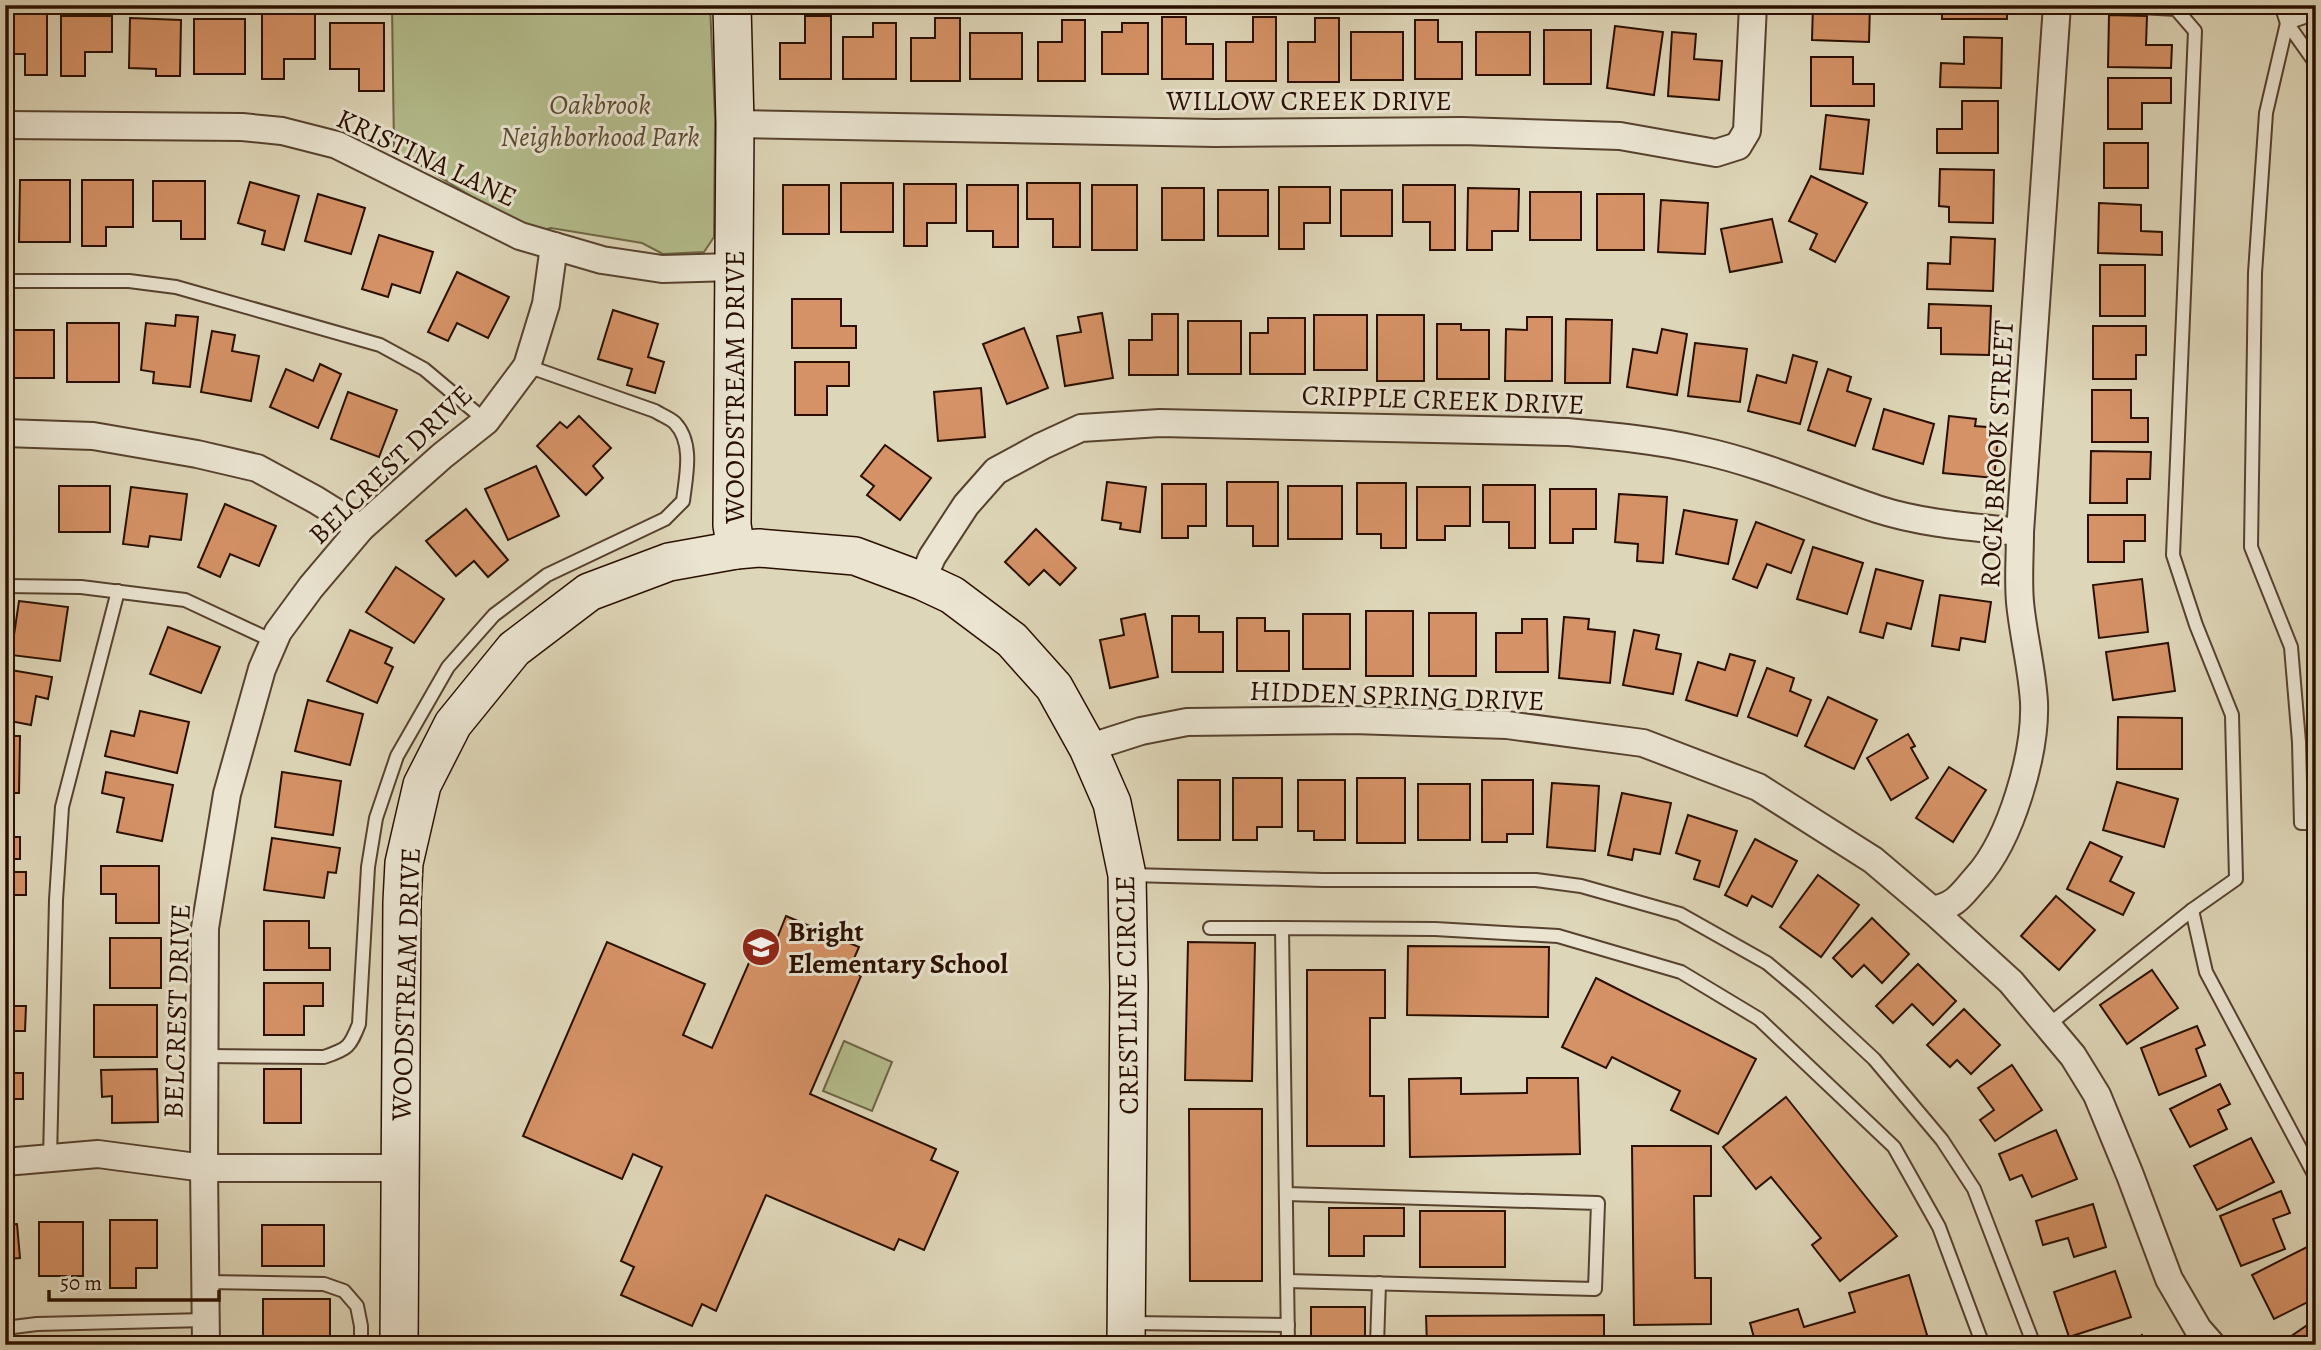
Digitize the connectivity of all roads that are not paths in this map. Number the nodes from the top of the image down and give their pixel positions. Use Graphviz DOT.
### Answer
graph roads {
  1 [pos="732,5"];
  2 [pos="1753,5"];
  3 [pos="2057,5"];
  4 [pos="2104,5"];
  5 [pos="2281,5"];
  6 [pos="2316,13"];
  7 [pos="2287,23"];
  8 [pos="2316,64"];
  9 [pos="735,124"];
  10 [pos="5,125"];
  11 [pos="554,246"];
  12 [pos="734,267"];
  13 [pos="5,281"];
  14 [pos="527,366"];
  15 [pos="486,421"];
  16 [pos="5,433"];
  17 [pos="361,528"];
  18 [pos="2020,533"];
  19 [pos="736,550"];
  20 [pos="922,580"];
  21 [pos="5,586"];
  22 [pos="118,591"];
  23 [pos="273,641"];
  24 [pos="1088,748"];
  25 [pos="2316,823"];
  26 [pos="1127,875"];
  27 [pos="1932,910"];
  28 [pos="2192,910"];
  29 [pos="1210,928"];
  30 [pos="1282,928"];
  31 [pos="2047,1026"];
  32 [pos="205,1056"];
  33 [pos="50,1158"];
  34 [pos="5,1162"];
  35 [pos="204,1168"];
  36 [pos="400,1168"];
  37 [pos="2316,1178"];
  38 [pos="1286,1194"];
  39 [pos="1287,1281"];
  40 [pos="205,1282"];
  41 [pos="1379,1283"];
  42 [pos="1288,1325"];
  43 [pos="5,1328"];
  44 [pos="206,1333"];
  45 [pos="1126,1334"];
  46 [pos="361,1345"];
  47 [pos="399,1345"];
  48 [pos="1288,1345"];
  49 [pos="1377,1345"];
  50 [pos="1983,1345"];
  51 [pos="2034,1345"];
  52 [pos="2212,1345"];
  1 -- 9 [label="street, WOODSTREAM DRIVE"];
  2 -- 9 [label="street, WILLOW CREEK DRIVE"];
  3 -- 18 [label="street, ROCK BROOK STREET"];
  4 -- 28 [label="lane"];
  5 -- 7 [label="lane"];
  6 -- 7 [label="lane"];
  7 -- 8 [label="lane"];
  7 -- 25 [label="lane"];
  9 -- 12 [label="street, WOODSTREAM DRIVE"];
  10 -- 11 [label="street, KRISTINA LANE"];
  11 -- 12 [label="street, KRISTINA LANE"];
  11 -- 14 [label="street, BELCREST DRIVE"];
  12 -- 19 [label="street, WOODSTREAM DRIVE"];
  13 -- 15 [label="lane"];
  14 -- 15 [label="street, BELCREST DRIVE"];
  14 -- 32 [label="lane"];
  15 -- 17 [label="street, BELCREST DRIVE"];
  16 -- 17 [label="street"];
  17 -- 23 [label="street, BELCREST DRIVE"];
  18 -- 20 [label="street, CRIPPLE CREEK DRIVE"];
  18 -- 27 [label="street, ROCK BROOK STREET"];
  19 -- 20 [label="street, CRESTLINE CIRCLE"];
  19 -- 36 [label="street, WOODSTREAM DRIVE"];
  20 -- 24 [label="street, CRESTLINE CIRCLE"];
  21 -- 22 [label="lane"];
  22 -- 23 [label="lane"];
  22 -- 33 [label="lane"];
  23 -- 32 [label="street, BELCREST DRIVE"];
  24 -- 26 [label="street, CRESTLINE CIRCLE"];
  24 -- 27 [label="street, HIDDEN SPRING DRIVE"];
  26 -- 45 [label="street, CRESTLINE CIRCLE"];
  26 -- 51 [label="lane"];
  27 -- 31 [label="street, HIDDEN SPRING DRIVE"];
  28 -- 31 [label="lane"];
  28 -- 37 [label="lane"];
  29 -- 30 [label="lane"];
  30 -- 38 [label="lane"];
  30 -- 50 [label="lane"];
  31 -- 52 [label="street, HIDDEN SPRING DRIVE"];
  32 -- 35 [label="street, BELCREST DRIVE"];
  33 -- 34 [label="street"];
  33 -- 35 [label="street"];
  35 -- 36 [label="street"];
  35 -- 40 [label="street, BELCREST DRIVE"];
  36 -- 47 [label="street, WOODSTREAM DRIVE"];
  38 -- 39 [label="lane"];
  38 -- 41 [label="lane"];
  39 -- 41 [label="lane"];
  39 -- 42 [label="lane"];
  40 -- 44 [label="street, BELCREST DRIVE"];
  40 -- 46 [label="lane"];
  41 -- 49 [label="lane"];
  42 -- 45 [label="lane"];
  42 -- 48 [label="lane"];
  43 -- 44 [label="lane"];
}
